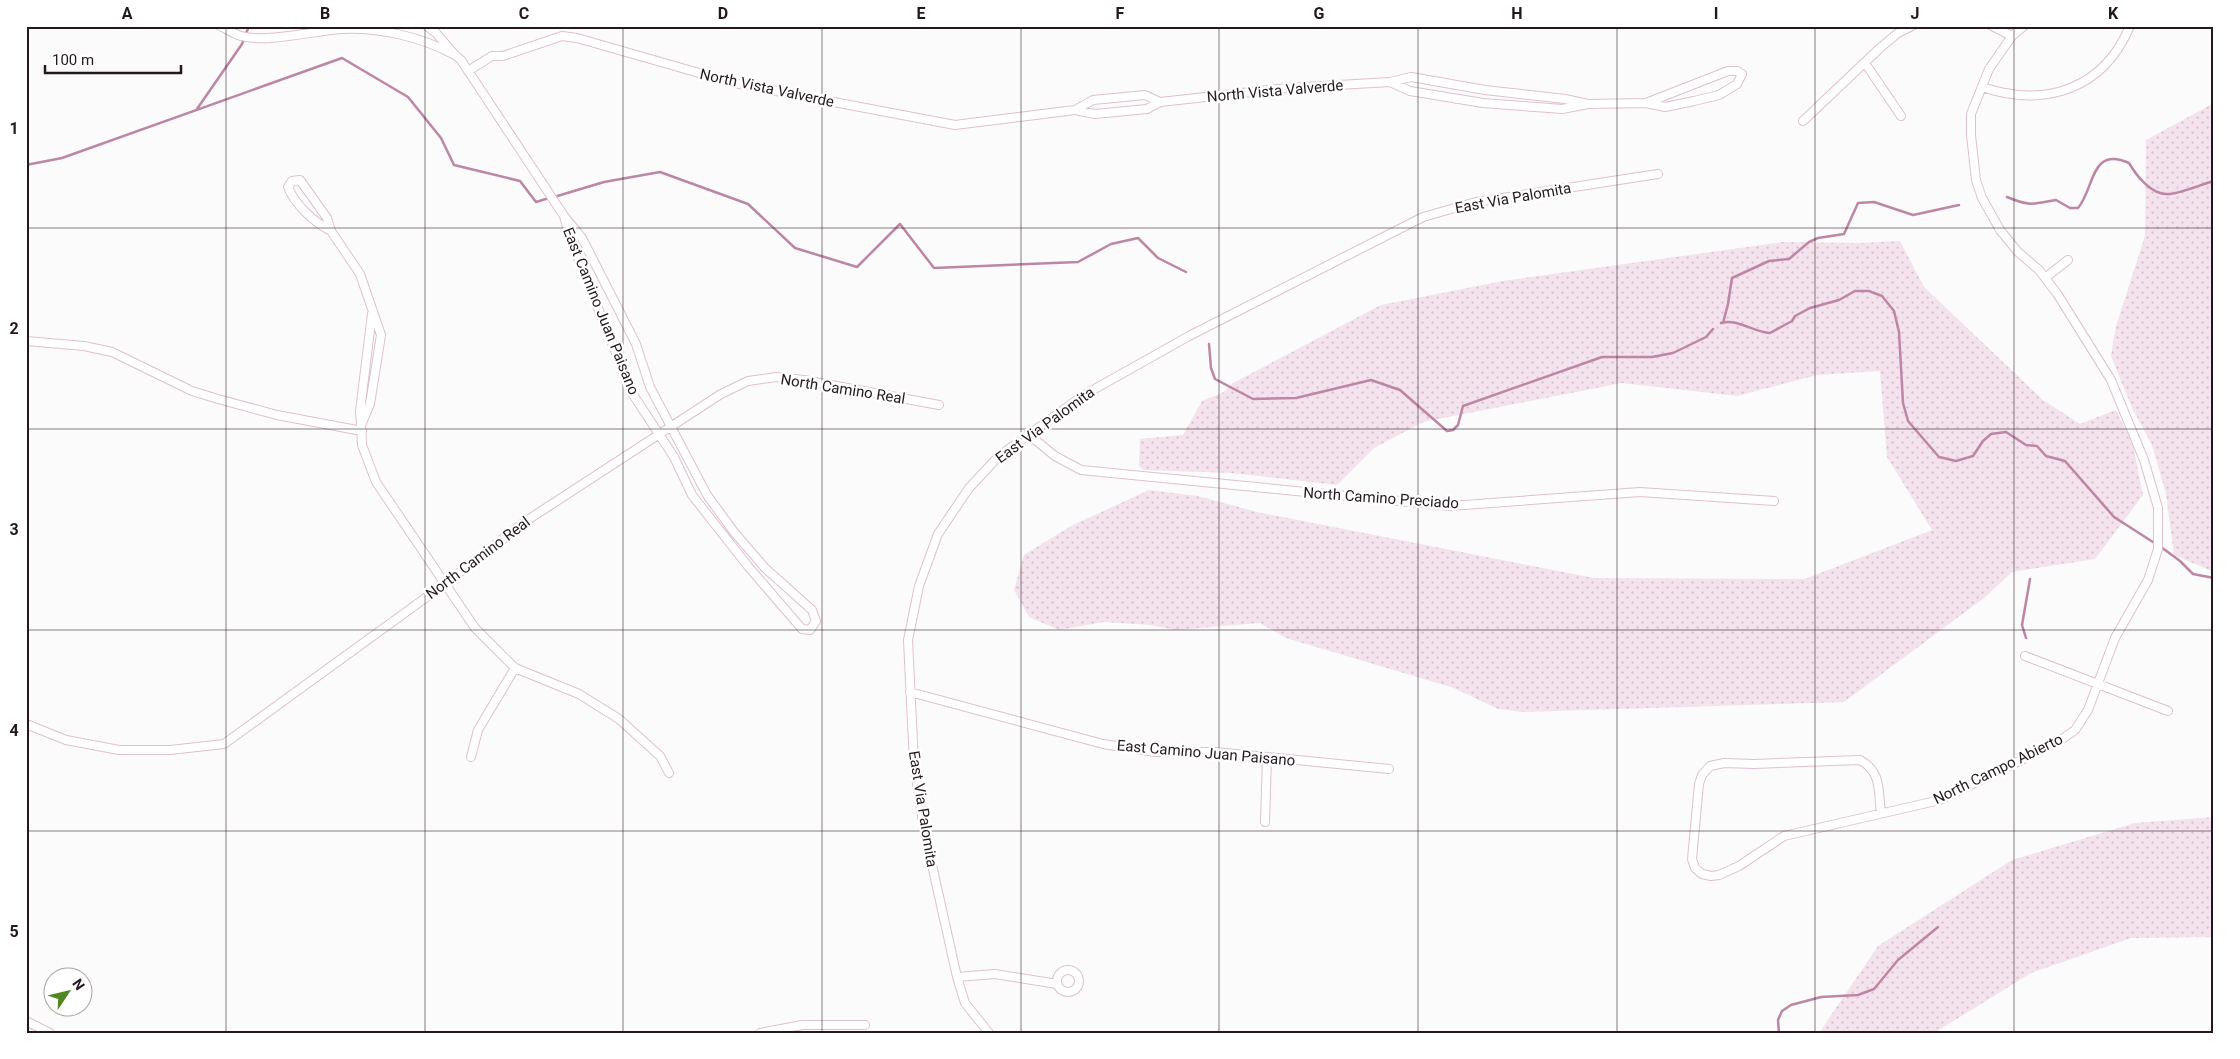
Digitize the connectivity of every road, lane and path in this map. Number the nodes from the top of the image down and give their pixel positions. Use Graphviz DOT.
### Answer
graph roads {
  1 [pos="220,26"];
  2 [pos="379,26"];
  3 [pos="427,26"];
  4 [pos="1912,26"];
  5 [pos="1992,26"];
  6 [pos="2024,26"];
  7 [pos="2130,26"];
  8 [pos="337,28"];
  9 [pos="370,29"];
  10 [pos="2012,36"];
  11 [pos="456,55"];
  12 [pos="1865,63"];
  13 [pos="468,71"];
  14 [pos="1390,82"];
  15 [pos="1982,87"];
  16 [pos="1160,102"];
  17 [pos="1646,103"];
  18 [pos="1588,104"];
  19 [pos="1075,110"];
  20 [pos="1901,116"];
  21 [pos="1803,121"];
  22 [pos="1658,174"];
  23 [pos="564,216"];
  24 [pos="331,231"];
  25 [pos="2068,260"];
  26 [pos="2045,278"];
  27 [pos="26,341"];
  28 [pos="939,405"];
  29 [pos="670,427"];
  30 [pos="362,428"];
  31 [pos="658,434"];
  32 [pos="1028,434"];
  33 [pos="1774,501"];
  34 [pos="446,583"];
  35 [pos="2025,656"];
  36 [pos="515,668"];
  37 [pos="2096,684"];
  38 [pos="910,692"];
  39 [pos="2168,711"];
  40 [pos="26,724"];
  41 [pos="471,757"];
  42 [pos="1267,758"];
  43 [pos="1388,769"];
  44 [pos="669,773"];
  45 [pos="1881,814"];
  46 [pos="1264,822"];
  47 [pos="1698,871"];
  48 [pos="1692,878"];
  49 [pos="957,977"];
  50 [pos="1057,984"];
  51 [pos="26,1021"];
  52 [pos="865,1025"];
  53 [pos="50,1033"];
  54 [pos="760,1033"];
  55 [pos="989,1033"];
  1 -- 8 [label="street, East Camino Juan Paisano"];
  2 -- 9 [label="street, East Camino Juan Paisano"];
  3 -- 11 [label="street, East Camino Juan Paisano"];
  4 -- 12 [label="street"];
  5 -- 10 [label="street"];
  6 -- 10 [label="street, North Campo Abierto"];
  7 -- 15 [label="street"];
  8 -- 9 [label="street, East Camino Juan Paisano"];
  9 -- 11 [label="street, East Camino Juan Paisano"];
  10 -- 15 [label="street, North Campo Abierto"];
  11 -- 13 [label="street, East Camino Juan Paisano"];
  12 -- 20 [label="street"];
  12 -- 21 [label="street"];
  13 -- 19 [label="street, North Vista Valverde"];
  13 -- 23 [label="street, East Camino Juan Paisano"];
  14 -- 16 [label="street, North Vista Valverde"];
  14 -- 18 [label="street, North Vista Valverde"];
  14 -- 18 [label="street, North Vista Valverde"];
  15 -- 26 [label="street, North Campo Abierto"];
  16 -- 19 [label="street, North Vista Valverde"];
  16 -- 19 [label="street, North Vista Valverde"];
  17 -- 17 [label="street, North Vista Valverde"];
  17 -- 18 [label="street, North Vista Valverde"];
  22 -- 32 [label="street, East Via Palomita"];
  23 -- 29 [label="street, East Camino Juan Paisano"];
  23 -- 31 [label="street, East Camino Juan Paisano"];
  24 -- 24 [label="street"];
  24 -- 30 [label="street"];
  25 -- 26 [label="street"];
  26 -- 37 [label="street, North Campo Abierto"];
  27 -- 30 [label="street"];
  28 -- 29 [label="street, North Camino Real"];
  29 -- 31 [label="street, North Camino Real"];
  29 -- 31 [label="street, East Camino Juan Paisano"];
  30 -- 34 [label="street"];
  31 -- 34 [label="street, North Camino Real"];
  32 -- 33 [label="street, North Camino Preciado"];
  32 -- 38 [label="street, East Via Palomita"];
  34 -- 36 [label="street"];
  34 -- 40 [label="street, North Camino Real"];
  35 -- 37 [label="street"];
  36 -- 41 [label="street"];
  36 -- 44 [label="street"];
  37 -- 39 [label="street"];
  37 -- 45 [label="street, North Campo Abierto"];
  38 -- 42 [label="street, East Camino Juan Paisano"];
  38 -- 49 [label="street, East Via Palomita"];
  42 -- 43 [label="street, East Camino Juan Paisano"];
  42 -- 46 [label="street"];
  45 -- 47 [label="street, North Campo Abierto"];
  45 -- 47 [label="street"];
  47 -- 48 [label="street"];
  49 -- 50 [label="street"];
  49 -- 55 [label="street, East Via Palomita"];
  51 -- 53 [label="street"];
  52 -- 54 [label="street"];
}
